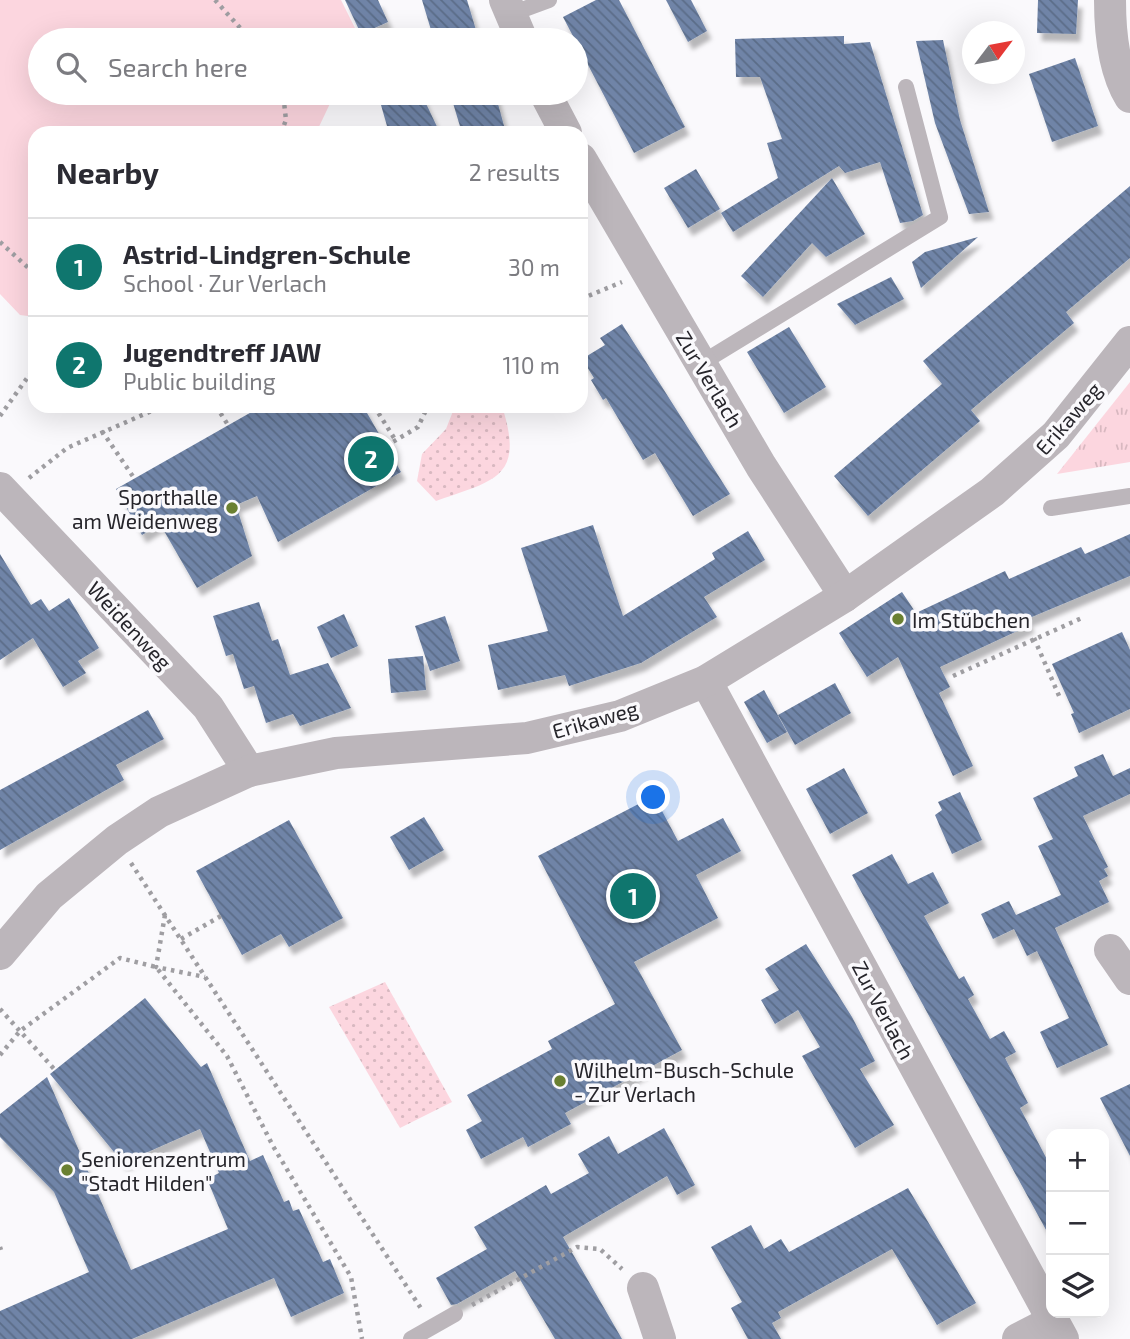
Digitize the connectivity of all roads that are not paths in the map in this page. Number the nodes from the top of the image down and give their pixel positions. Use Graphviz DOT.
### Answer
graph roads {
  1 [pos="549,0"];
  2 [pos="1110,0"];
  3 [pos="513,18"];
  4 [pos="906,87"];
  5 [pos="1130,97"];
  6 [pos="551,105"];
  7 [pos="562,126"];
  8 [pos="588,171"];
  9 [pos="1130,342"];
  10 [pos="700,363"];
  11 [pos="14,484"];
  12 [pos="1130,496"];
  13 [pos="1051,508"];
  14 [pos="845,596"];
  15 [pos="706,681"];
  16 [pos="249,771"];
  17 [pos="1110,950"];
  18 [pos="0,954"];
  19 [pos="1130,979"];
  20 [pos="643,1289"];
  21 [pos="455,1314"];
  22 [pos="1058,1330"];
  23 [pos="411,1339"];
  24 [pos="660,1339"];
  25 [pos="1018,1339"];
  1 -- 3 [label="lane"];
  2 -- 5 [label="street"];
  4 -- 10 [label="lane"];
  6 -- 7 [label="street"];
  8 -- 10 [label="street, Zur Verlach"];
  9 -- 14 [label="street, Erikaweg"];
  10 -- 14 [label="street, Zur Verlach"];
  11 -- 16 [label="street, Weidenweg"];
  12 -- 13 [label="lane"];
  14 -- 15 [label="street, Erikaweg"];
  15 -- 16 [label="street, Erikaweg"];
  15 -- 22 [label="street, Zur Verlach"];
  16 -- 18 [label="street, Erikaweg"];
  17 -- 19 [label="street"];
  20 -- 24 [label="street"];
  21 -- 23 [label="lane"];
  22 -- 25 [label="street"];
}
